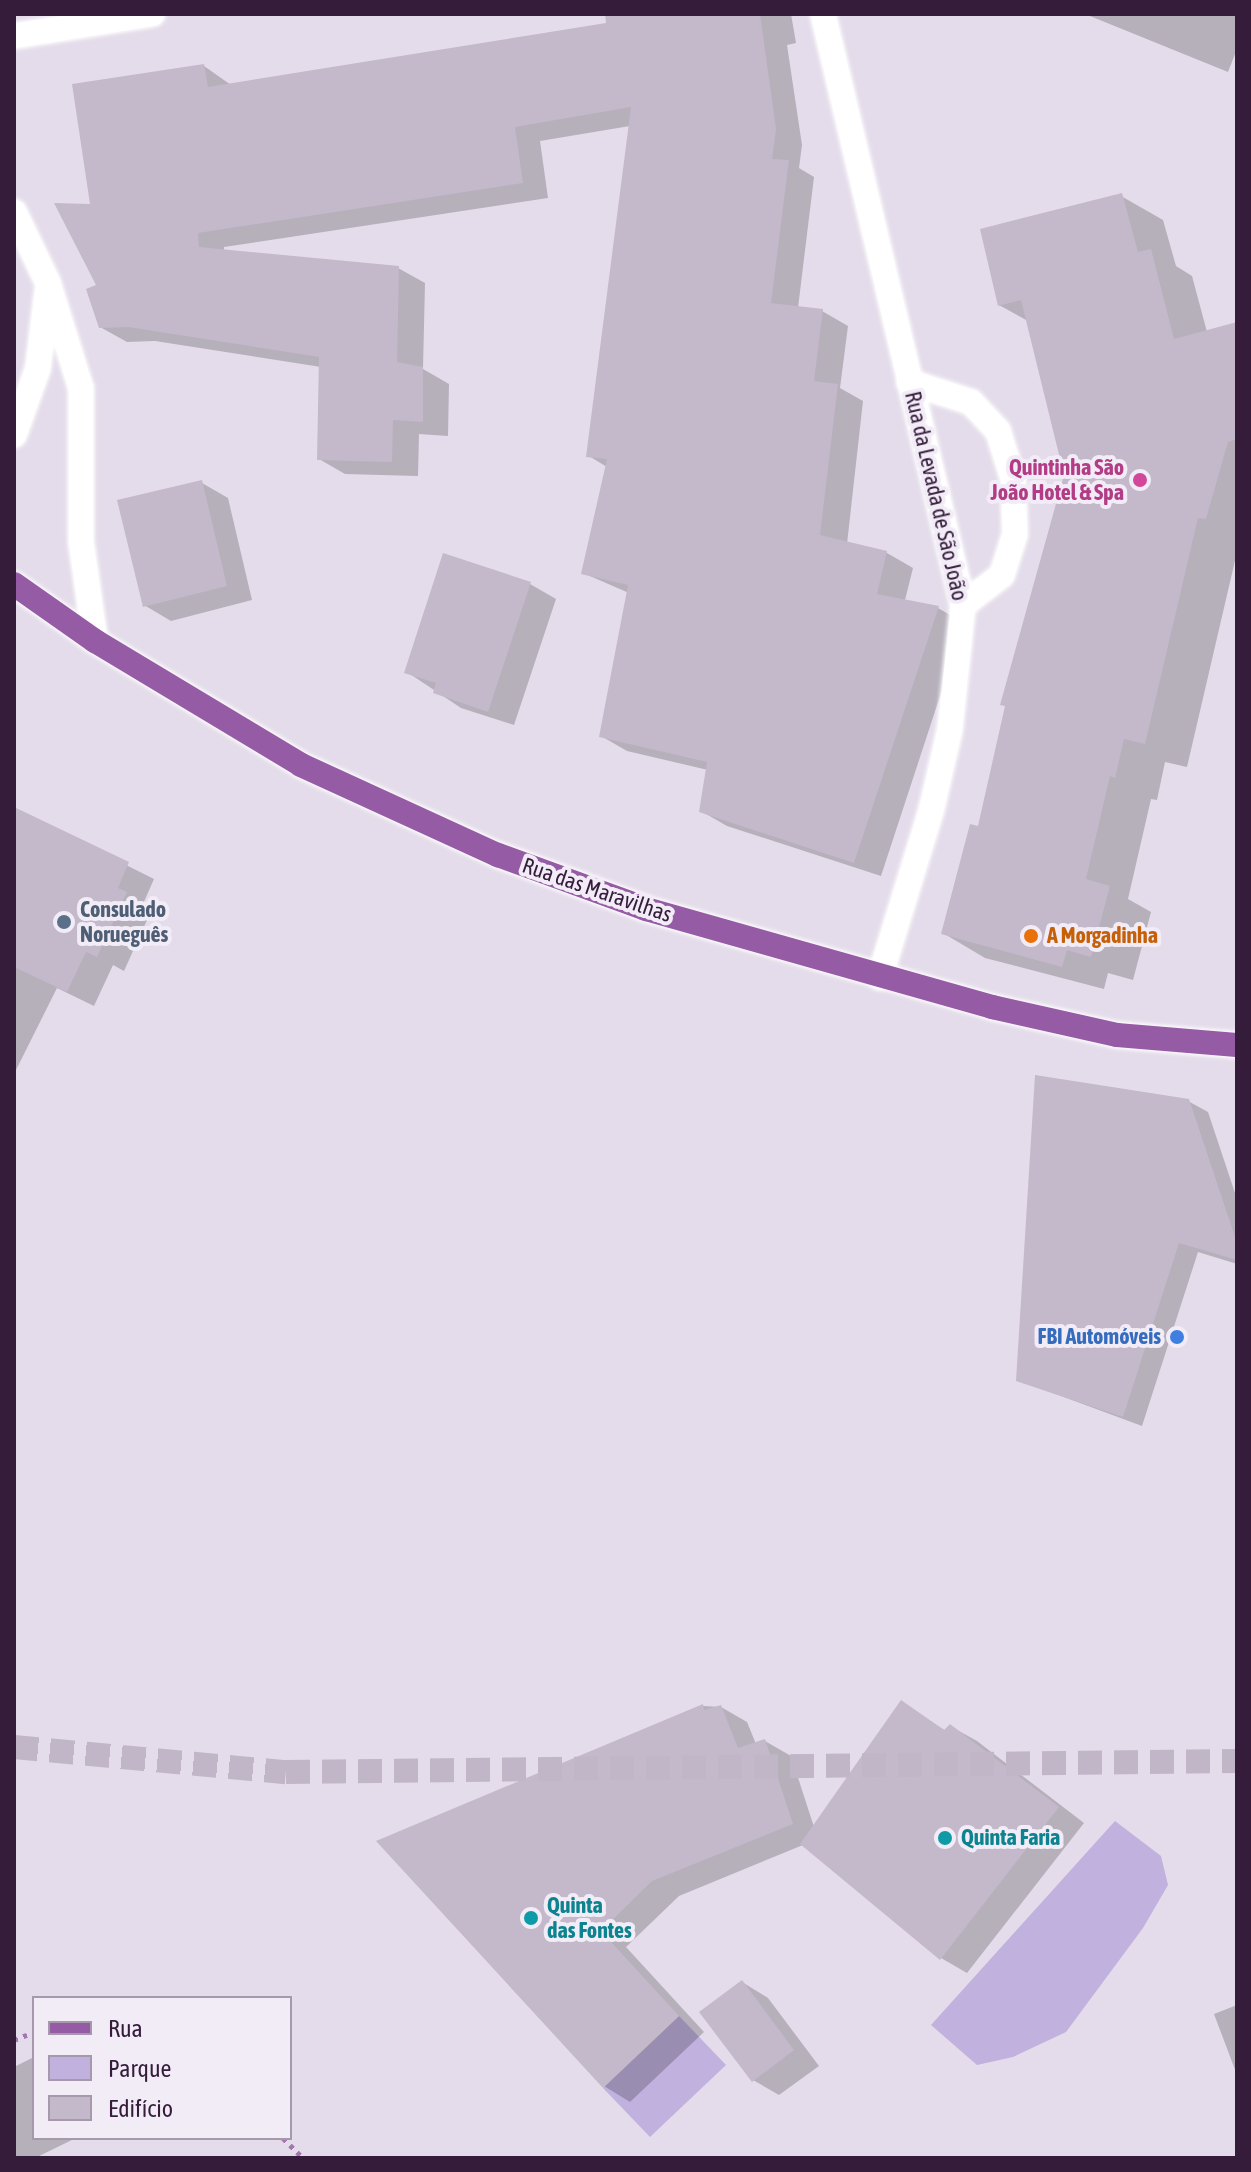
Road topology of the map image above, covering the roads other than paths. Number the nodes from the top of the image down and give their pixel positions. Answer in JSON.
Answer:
{"nodes":[{"id":1,"x":152,"y":14,"type":"edge"},
{"id":2,"x":823,"y":14,"type":"edge"},
{"id":3,"x":14,"y":36,"type":"edge"},
{"id":4,"x":14,"y":212,"type":"edge"},
{"id":5,"x":48,"y":283,"type":"junction"},
{"id":6,"x":38,"y":368,"type":"junction"},
{"id":7,"x":909,"y":382,"type":"junction"},
{"id":8,"x":14,"y":396,"type":"edge"},
{"id":9,"x":14,"y":435,"type":"edge"},
{"id":10,"x":14,"y":584,"type":"edge"},
{"id":11,"x":963,"y":605,"type":"junction"},
{"id":12,"x":95,"y":641,"type":"junction"},
{"id":13,"x":880,"y":977,"type":"junction"},
{"id":14,"x":1237,"y":1045,"type":"edge"}],
"edges":[{"from":1,"to":3,"type":"street"},
{"from":2,"to":7,"type":"street","name":"Rua da Levada de São João"},
{"from":4,"to":5,"type":"street"},
{"from":5,"to":6,"type":"street"},
{"from":5,"to":12,"type":"street"},
{"from":6,"to":8,"type":"street"},
{"from":6,"to":9,"type":"street"},
{"from":7,"to":11,"type":"street","name":"Rua da Levada de São João"},
{"from":7,"to":11,"type":"street"},
{"from":10,"to":12,"type":"main road","name":"Rua das Maravilhas"},
{"from":11,"to":13,"type":"street","name":"Rua da Levada de São João"},
{"from":12,"to":13,"type":"main road","name":"Rua das Maravilhas"},
{"from":13,"to":14,"type":"main road","name":"Rua das Maravilhas"}]}
